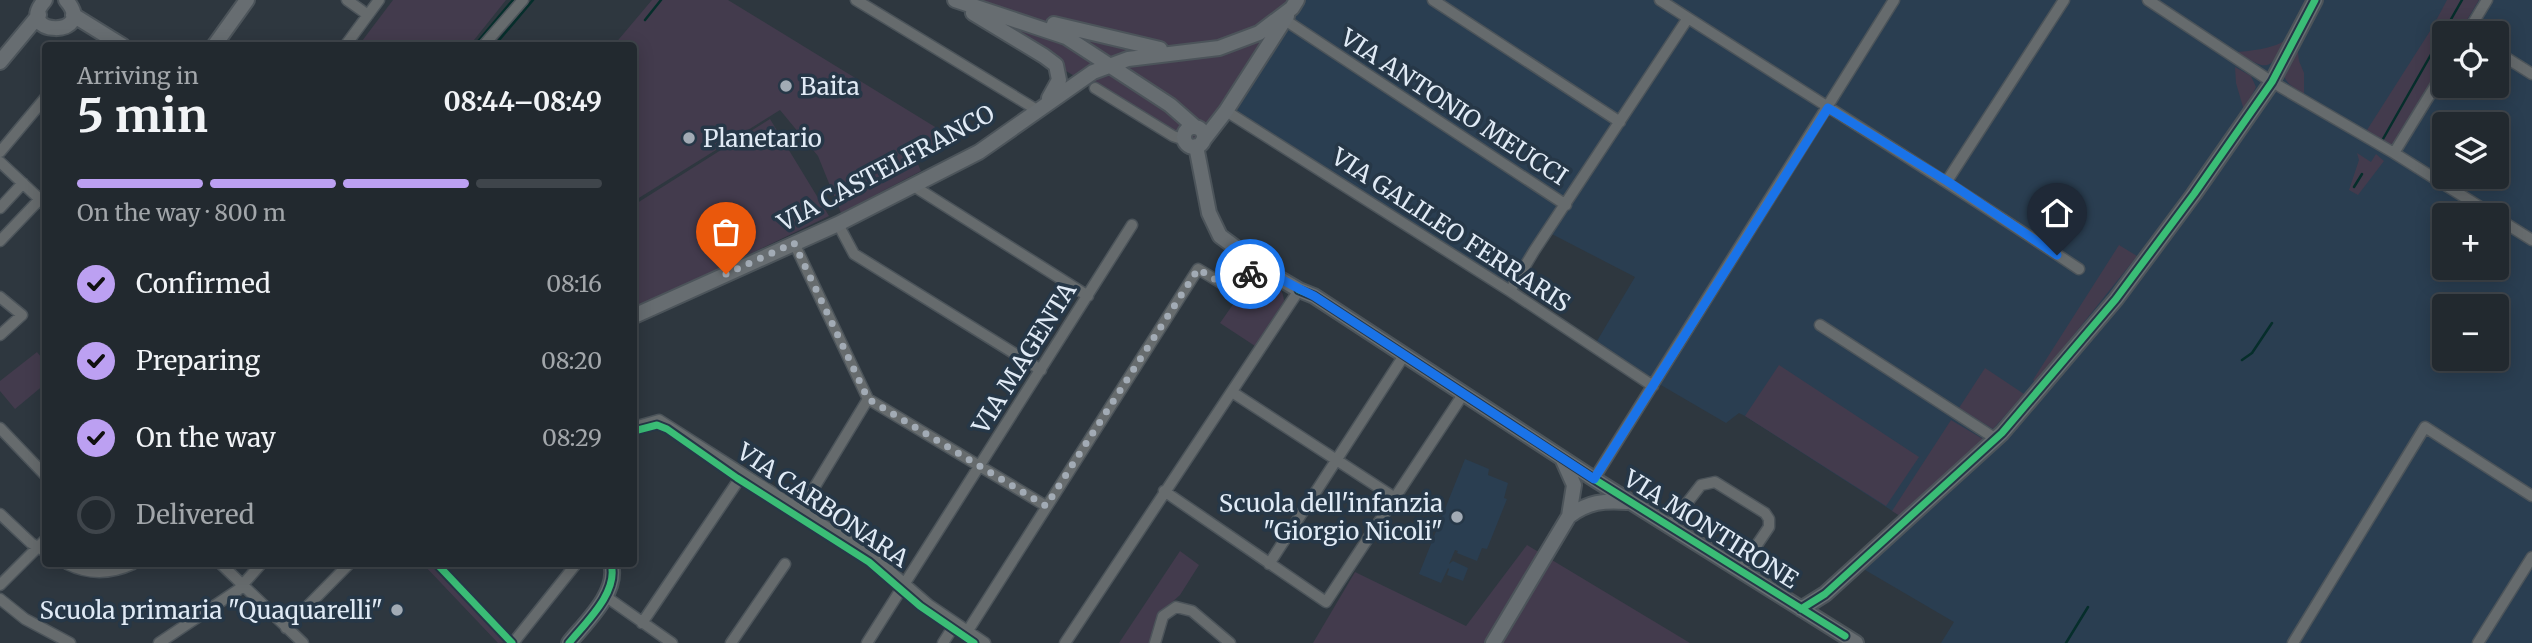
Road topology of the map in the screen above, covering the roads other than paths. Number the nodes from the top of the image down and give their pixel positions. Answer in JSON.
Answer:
{"nodes":[{"id":1,"x":247,"y":0,"type":"edge"},
{"id":2,"x":347,"y":0,"type":"edge"},
{"id":3,"x":379,"y":0,"type":"edge"},
{"id":4,"x":523,"y":0,"type":"edge"},
{"id":5,"x":856,"y":0,"type":"edge"},
{"id":6,"x":953,"y":0,"type":"edge"},
{"id":7,"x":970,"y":0,"type":"edge"},
{"id":8,"x":1433,"y":0,"type":"edge"},
{"id":9,"x":1660,"y":0,"type":"edge"},
{"id":10,"x":1894,"y":0,"type":"edge"},
{"id":11,"x":2064,"y":0,"type":"edge"},
{"id":12,"x":2148,"y":0,"type":"edge"},
{"id":13,"x":2315,"y":0,"type":"edge"},
{"id":14,"x":2487,"y":0,"type":"edge"},
{"id":15,"x":1291,"y":9,"type":"edge"},
{"id":16,"x":42,"y":10,"type":"edge"},
{"id":17,"x":72,"y":10,"type":"edge"},
{"id":18,"x":368,"y":15,"type":"junction"},
{"id":19,"x":1688,"y":18,"type":"junction"},
{"id":20,"x":2475,"y":21,"type":"edge"},
{"id":21,"x":117,"y":42,"type":"edge"},
{"id":22,"x":217,"y":42,"type":"edge"},
{"id":23,"x":348,"y":42,"type":"edge"},
{"id":24,"x":486,"y":42,"type":"edge"},
{"id":25,"x":1196,"y":52,"type":"junction"},
{"id":26,"x":2509,"y":60,"type":"edge"},
{"id":27,"x":0,"y":62,"type":"edge"},
{"id":28,"x":1111,"y":64,"type":"junction"},
{"id":29,"x":2532,"y":74,"type":"edge"},
{"id":30,"x":2272,"y":82,"type":"junction"},
{"id":31,"x":1096,"y":88,"type":"dead end"},
{"id":32,"x":2432,"y":91,"type":"edge"},
{"id":33,"x":42,"y":102,"type":"edge"},
{"id":34,"x":1039,"y":108,"type":"junction"},
{"id":35,"x":1828,"y":108,"type":"junction"},
{"id":36,"x":1226,"y":111,"type":"junction"},
{"id":37,"x":1620,"y":122,"type":"junction"},
{"id":38,"x":1193,"y":138,"type":"junction"},
{"id":39,"x":0,"y":152,"type":"edge"},
{"id":40,"x":2394,"y":153,"type":"junction"},
{"id":41,"x":0,"y":162,"type":"edge"},
{"id":42,"x":1947,"y":181,"type":"junction"},
{"id":43,"x":23,"y":183,"type":"junction"},
{"id":44,"x":912,"y":185,"type":"junction"},
{"id":45,"x":42,"y":201,"type":"edge"},
{"id":46,"x":42,"y":203,"type":"edge"},
{"id":47,"x":2474,"y":203,"type":"edge"},
{"id":48,"x":1566,"y":205,"type":"junction"},
{"id":49,"x":0,"y":208,"type":"edge"},
{"id":50,"x":838,"y":224,"type":"junction"},
{"id":51,"x":1132,"y":225,"type":"dead end"},
{"id":52,"x":2509,"y":226,"type":"edge"},
{"id":53,"x":2532,"y":240,"type":"edge"},
{"id":54,"x":0,"y":241,"type":"edge"},
{"id":55,"x":794,"y":243,"type":"junction"},
{"id":56,"x":1259,"y":263,"type":"junction"},
{"id":57,"x":2079,"y":269,"type":"dead end"},
{"id":58,"x":1299,"y":290,"type":"junction"},
{"id":59,"x":1510,"y":291,"type":"junction"},
{"id":60,"x":1088,"y":296,"type":"junction"},
{"id":61,"x":1,"y":297,"type":"edge"},
{"id":62,"x":637,"y":315,"type":"edge"},
{"id":63,"x":1820,"y":325,"type":"dead end"},
{"id":64,"x":0,"y":335,"type":"edge"},
{"id":65,"x":1405,"y":354,"type":"junction"},
{"id":66,"x":1041,"y":370,"type":"junction"},
{"id":67,"x":1653,"y":386,"type":"junction"},
{"id":68,"x":1232,"y":393,"type":"junction"},
{"id":69,"x":1464,"y":393,"type":"junction"},
{"id":70,"x":868,"y":399,"type":"junction"},
{"id":71,"x":637,"y":426,"type":"edge"},
{"id":72,"x":0,"y":428,"type":"edge"},
{"id":73,"x":1996,"y":439,"type":"junction"},
{"id":74,"x":1562,"y":457,"type":"junction"},
{"id":75,"x":1336,"y":458,"type":"junction"},
{"id":76,"x":980,"y":468,"type":"junction"},
{"id":77,"x":42,"y":472,"type":"edge"},
{"id":78,"x":742,"y":475,"type":"junction"},
{"id":79,"x":1594,"y":479,"type":"junction"},
{"id":80,"x":1164,"y":491,"type":"junction"},
{"id":81,"x":2532,"y":496,"type":"edge"},
{"id":82,"x":1395,"y":498,"type":"junction"},
{"id":83,"x":1633,"y":503,"type":"junction"},
{"id":84,"x":1046,"y":506,"type":"junction"},
{"id":85,"x":1572,"y":510,"type":"junction"},
{"id":86,"x":800,"y":511,"type":"junction"},
{"id":87,"x":0,"y":514,"type":"edge"},
{"id":88,"x":1669,"y":526,"type":"junction"},
{"id":89,"x":41,"y":550,"type":"edge"},
{"id":90,"x":2532,"y":557,"type":"edge"},
{"id":91,"x":785,"y":564,"type":"dead end"},
{"id":92,"x":1269,"y":564,"type":"junction"},
{"id":93,"x":73,"y":567,"type":"edge"},
{"id":94,"x":122,"y":567,"type":"edge"},
{"id":95,"x":224,"y":567,"type":"edge"},
{"id":96,"x":258,"y":567,"type":"edge"},
{"id":97,"x":346,"y":567,"type":"edge"},
{"id":98,"x":574,"y":567,"type":"edge"},
{"id":99,"x":611,"y":567,"type":"edge"},
{"id":100,"x":1740,"y":570,"type":"junction"},
{"id":101,"x":905,"y":584,"type":"junction"},
{"id":102,"x":0,"y":585,"type":"edge"},
{"id":103,"x":242,"y":585,"type":"junction"},
{"id":104,"x":1825,"y":594,"type":"junction"},
{"id":105,"x":605,"y":596,"type":"junction"},
{"id":106,"x":0,"y":599,"type":"edge"},
{"id":107,"x":1801,"y":609,"type":"junction"},
{"id":108,"x":1818,"y":619,"type":"junction"},
{"id":109,"x":642,"y":622,"type":"junction"},
{"id":110,"x":955,"y":624,"type":"junction"},
{"id":111,"x":286,"y":628,"type":"junction"},
{"id":112,"x":967,"y":632,"type":"junction"},
{"id":113,"x":70,"y":643,"type":"edge"},
{"id":114,"x":159,"y":643,"type":"edge"},
{"id":115,"x":303,"y":643,"type":"edge"},
{"id":116,"x":513,"y":643,"type":"edge"},
{"id":117,"x":569,"y":643,"type":"edge"},
{"id":118,"x":673,"y":643,"type":"edge"},
{"id":119,"x":731,"y":643,"type":"edge"},
{"id":120,"x":867,"y":643,"type":"edge"},
{"id":121,"x":943,"y":643,"type":"edge"},
{"id":122,"x":985,"y":643,"type":"edge"},
{"id":123,"x":1065,"y":643,"type":"edge"},
{"id":124,"x":1155,"y":643,"type":"edge"},
{"id":125,"x":1230,"y":643,"type":"edge"},
{"id":126,"x":1493,"y":643,"type":"edge"},
{"id":127,"x":1856,"y":643,"type":"edge"},
{"id":128,"x":2293,"y":643,"type":"edge"},
{"id":129,"x":2478,"y":643,"type":"edge"}],
"edges":[{"from":1,"to":22,"type":"street"},
{"from":2,"to":18,"type":"street"},
{"from":3,"to":18,"type":"street"},
{"from":4,"to":24,"type":"street"},
{"from":5,"to":34,"type":"street"},
{"from":6,"to":28,"type":"street","name":"VIA MONTIRONE"},
{"from":6,"to":34,"type":"street"},
{"from":7,"to":25,"type":"street","name":"VIA CASTELFRANCO"},
{"from":8,"to":37,"type":"street"},
{"from":9,"to":19,"type":"street"},
{"from":10,"to":35,"type":"street"},
{"from":11,"to":42,"type":"street"},
{"from":12,"to":30,"type":"street"},
{"from":13,"to":30,"type":"street"},
{"from":14,"to":20,"type":"street"},
{"from":15,"to":25,"type":"street","name":"VIA CASTELFRANCO"},
{"from":15,"to":36,"type":"street"},
{"from":15,"to":48,"type":"street","name":"VIA ANTONIO MEUCCI"},
{"from":16,"to":17,"type":"street"},
{"from":16,"to":27,"type":"street"},
{"from":17,"to":21,"type":"street"},
{"from":18,"to":23,"type":"street"},
{"from":19,"to":35,"type":"street"},
{"from":19,"to":37,"type":"street"},
{"from":25,"to":28,"type":"street","name":"VIA CASTELFRANCO"},
{"from":26,"to":29,"type":"street"},
{"from":28,"to":34,"type":"street","name":"VIA CASTELFRANCO"},
{"from":28,"to":38,"type":"street","name":"VIA MONTIRONE"},
{"from":30,"to":40,"type":"street"},
{"from":30,"to":73,"type":"street"},
{"from":31,"to":38,"type":"street"},
{"from":32,"to":40,"type":"street"},
{"from":33,"to":39,"type":"street"},
{"from":34,"to":44,"type":"street","name":"VIA CASTELFRANCO"},
{"from":35,"to":42,"type":"street"},
{"from":35,"to":67,"type":"street"},
{"from":36,"to":38,"type":"street"},
{"from":36,"to":59,"type":"street","name":"VIA GALILEO FERRARIS"},
{"from":37,"to":48,"type":"street"},
{"from":38,"to":56,"type":"street","name":"VIA MONTIRONE"},
{"from":40,"to":47,"type":"street"},
{"from":41,"to":43,"type":"street"},
{"from":42,"to":57,"type":"street"},
{"from":43,"to":45,"type":"street"},
{"from":43,"to":49,"type":"street"},
{"from":44,"to":50,"type":"street","name":"VIA CASTELFRANCO"},
{"from":44,"to":60,"type":"street"},
{"from":46,"to":54,"type":"street"},
{"from":48,"to":59,"type":"street"},
{"from":50,"to":55,"type":"street","name":"VIA CASTELFRANCO"},
{"from":50,"to":66,"type":"street"},
{"from":51,"to":60,"type":"street","name":"VIA MAGENTA"},
{"from":52,"to":53,"type":"street"},
{"from":55,"to":62,"type":"street","name":"VIA CASTELFRANCO"},
{"from":55,"to":70,"type":"street"},
{"from":56,"to":58,"type":"street","name":"VIA MONTIRONE"},
{"from":56,"to":84,"type":"street"},
{"from":58,"to":65,"type":"street","name":"VIA MONTIRONE"},
{"from":58,"to":68,"type":"street"},
{"from":59,"to":67,"type":"street","name":"VIA GALILEO FERRARIS"},
{"from":60,"to":66,"type":"street","name":"VIA MAGENTA"},
{"from":61,"to":64,"type":"street"},
{"from":63,"to":73,"type":"street"},
{"from":65,"to":69,"type":"street","name":"VIA MONTIRONE"},
{"from":65,"to":75,"type":"street"},
{"from":66,"to":76,"type":"street","name":"VIA MAGENTA"},
{"from":67,"to":79,"type":"street"},
{"from":68,"to":75,"type":"street"},
{"from":68,"to":80,"type":"street"},
{"from":69,"to":74,"type":"street","name":"VIA MONTIRONE"},
{"from":69,"to":82,"type":"street"},
{"from":70,"to":76,"type":"street"},
{"from":70,"to":86,"type":"street"},
{"from":71,"to":78,"type":"street","name":"VIA CARBONARA"},
{"from":72,"to":77,"type":"street"},
{"from":73,"to":104,"type":"street"},
{"from":74,"to":79,"type":"street","name":"VIA MONTIRONE"},
{"from":74,"to":85,"type":"street"},
{"from":75,"to":82,"type":"street"},
{"from":75,"to":92,"type":"street"},
{"from":76,"to":84,"type":"street"},
{"from":76,"to":101,"type":"street","name":"VIA MAGENTA"},
{"from":78,"to":86,"type":"street","name":"VIA CARBONARA"},
{"from":78,"to":109,"type":"street"},
{"from":79,"to":83,"type":"street","name":"VIA MONTIRONE"},
{"from":79,"to":85,"type":"street"},
{"from":80,"to":92,"type":"street"},
{"from":80,"to":123,"type":"street"},
{"from":81,"to":128,"type":"street"},
{"from":82,"to":92,"type":"street"},
{"from":83,"to":85,"type":"street"},
{"from":83,"to":88,"type":"street","name":"VIA MONTIRONE"},
{"from":84,"to":112,"type":"street"},
{"from":85,"to":126,"type":"street"},
{"from":86,"to":101,"type":"street","name":"VIA CARBONARA"},
{"from":87,"to":89,"type":"street"},
{"from":88,"to":100,"type":"street","name":"VIA MONTIRONE"},
{"from":88,"to":100,"type":"street"},
{"from":89,"to":102,"type":"street"},
{"from":90,"to":129,"type":"street"},
{"from":91,"to":119,"type":"street"},
{"from":93,"to":94,"type":"street"},
{"from":95,"to":103,"type":"street"},
{"from":96,"to":103,"type":"street"},
{"from":97,"to":111,"type":"street"},
{"from":98,"to":116,"type":"street"},
{"from":99,"to":105,"type":"street"},
{"from":100,"to":107,"type":"street","name":"VIA MONTIRONE"},
{"from":101,"to":110,"type":"street","name":"VIA CARBONARA"},
{"from":101,"to":120,"type":"street","name":"VIA MAGENTA"},
{"from":103,"to":111,"type":"street"},
{"from":103,"to":114,"type":"street"},
{"from":104,"to":107,"type":"street"},
{"from":104,"to":108,"type":"street"},
{"from":105,"to":109,"type":"street"},
{"from":105,"to":117,"type":"street"},
{"from":106,"to":113,"type":"street"},
{"from":107,"to":108,"type":"street","name":"VIA MONTIRONE"},
{"from":108,"to":127,"type":"street","name":"VIA MONTIRONE"},
{"from":109,"to":118,"type":"street"},
{"from":110,"to":112,"type":"street","name":"VIA CARBONARA"},
{"from":110,"to":121,"type":"street"},
{"from":111,"to":115,"type":"street"},
{"from":112,"to":122,"type":"street","name":"VIA CARBONARA"},
{"from":124,"to":125,"type":"street"}]}
